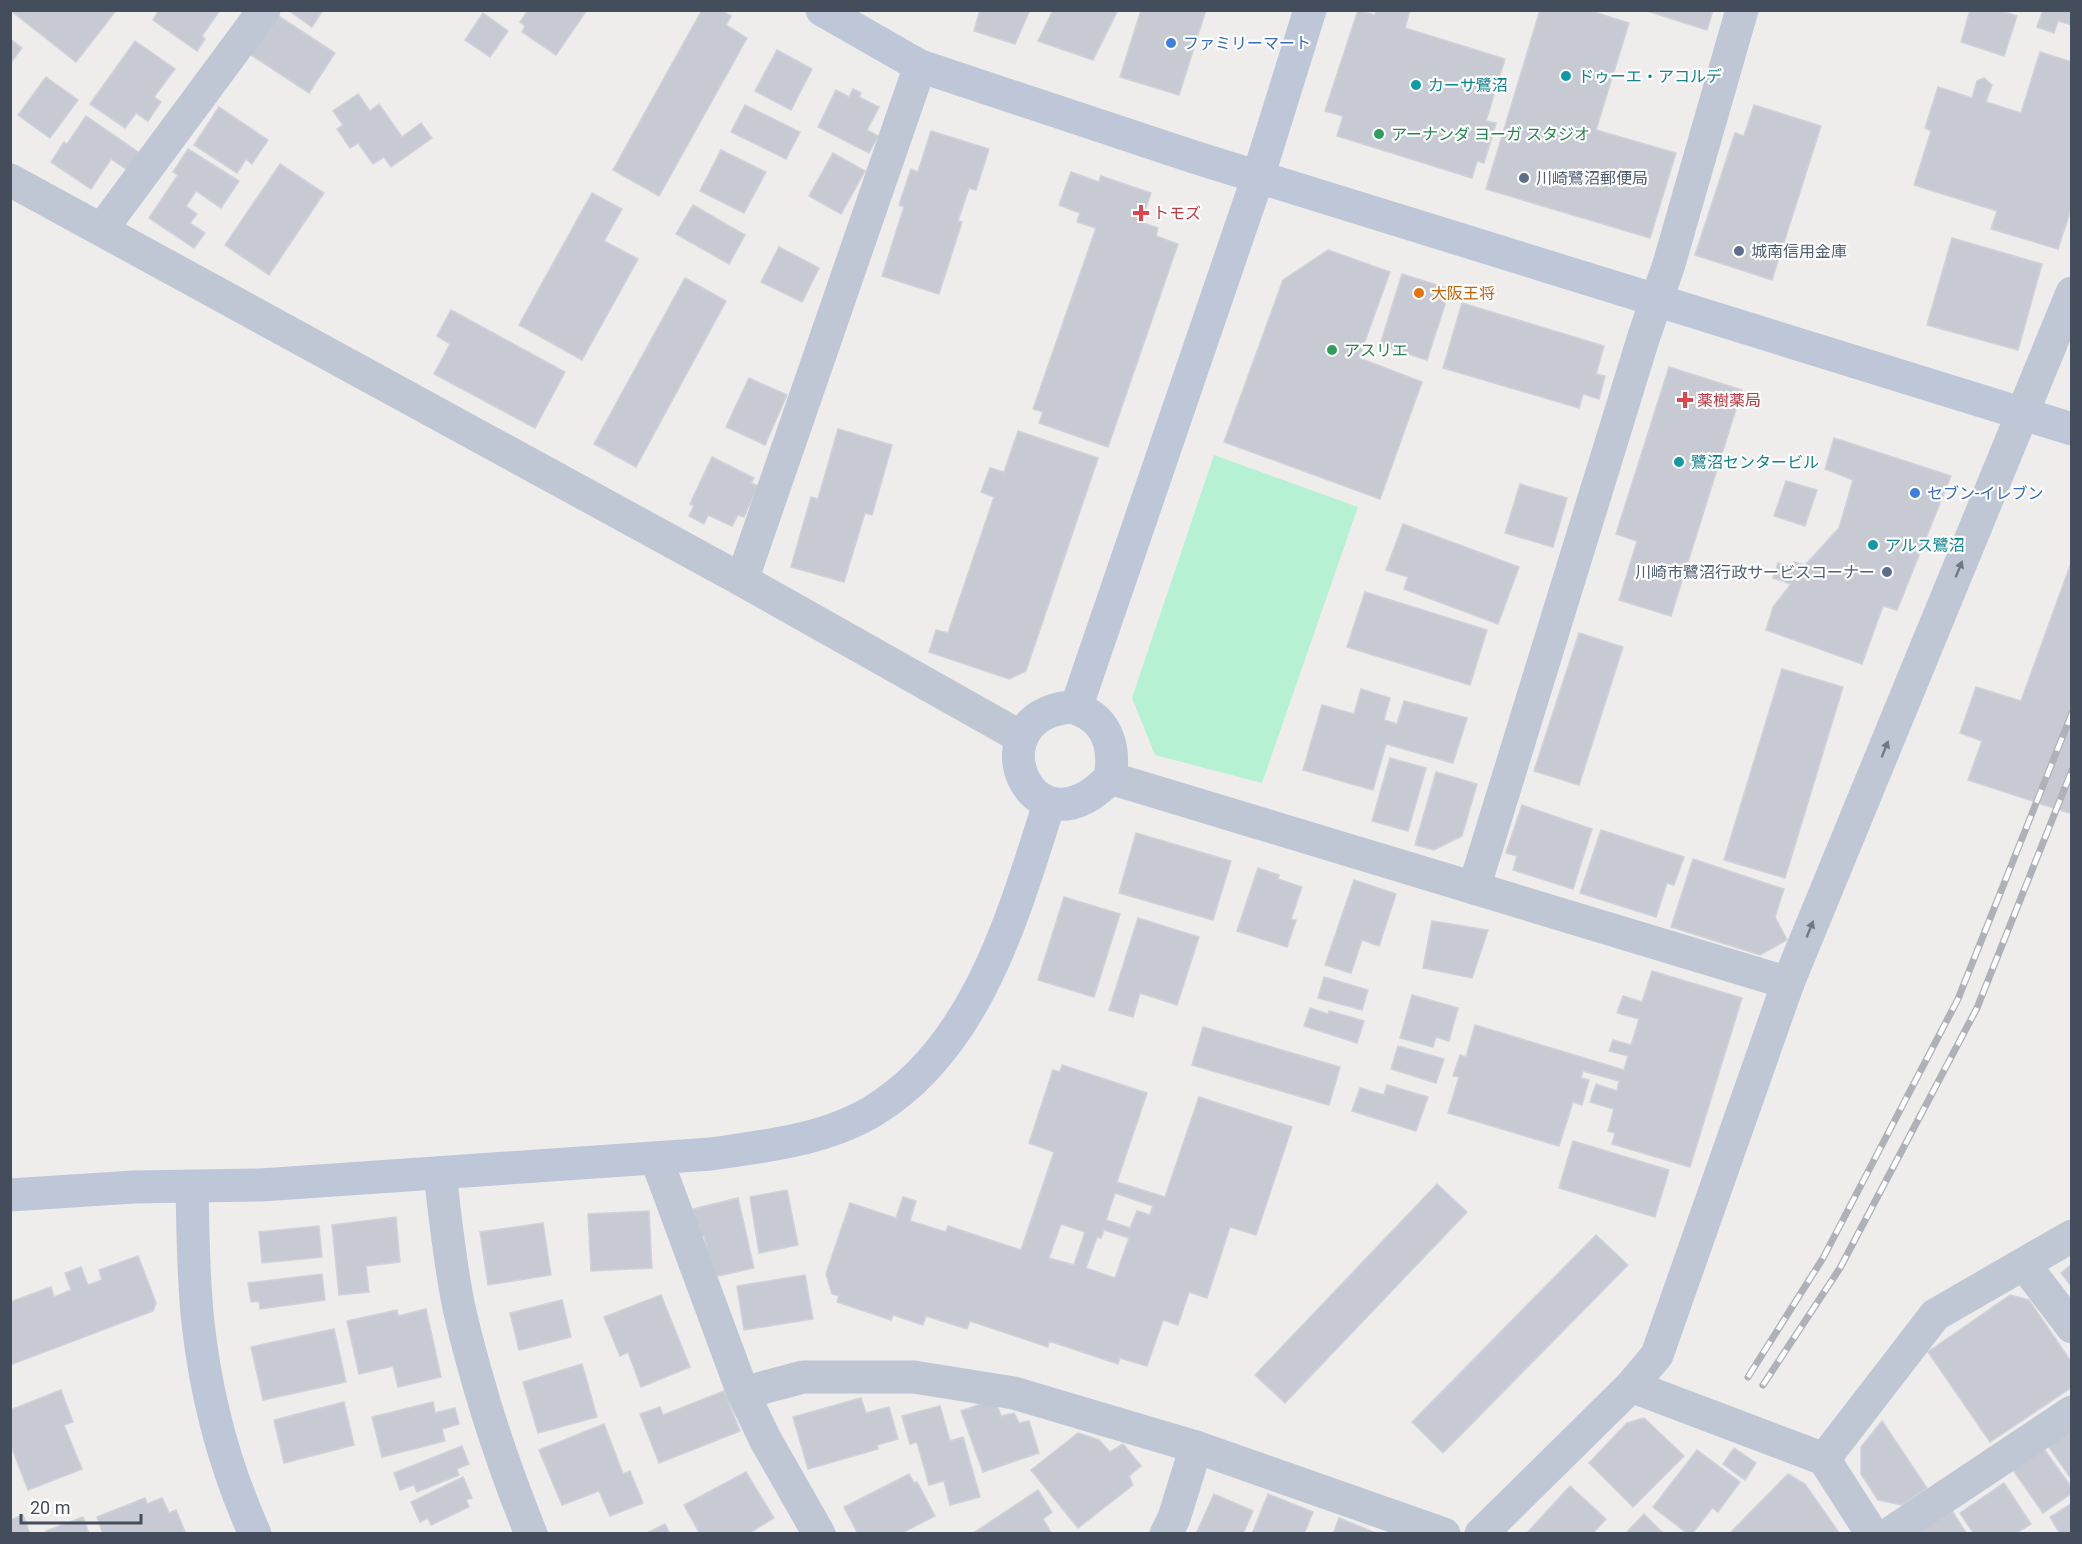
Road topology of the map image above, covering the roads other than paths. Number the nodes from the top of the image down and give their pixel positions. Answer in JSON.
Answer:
{"nodes":[{"id":1,"x":264,"y":10,"type":"edge"},
{"id":2,"x":822,"y":10,"type":"edge"},
{"id":3,"x":1310,"y":10,"type":"edge"},
{"id":4,"x":1742,"y":10,"type":"edge"},
{"id":5,"x":920,"y":66,"type":"junction"},
{"id":6,"x":1258,"y":177,"type":"junction"},
{"id":7,"x":10,"y":180,"type":"edge"},
{"id":8,"x":102,"y":229,"type":"junction"},
{"id":9,"x":2072,"y":293,"type":"edge"},
{"id":10,"x":1655,"y":300,"type":"junction"},
{"id":11,"x":2023,"y":414,"type":"junction"},
{"id":12,"x":2066,"y":428,"type":"edge"},
{"id":13,"x":742,"y":580,"type":"junction"},
{"id":14,"x":1076,"y":708,"type":"junction"},
{"id":15,"x":1021,"y":737,"type":"junction"},
{"id":16,"x":1110,"y":778,"type":"junction"},
{"id":17,"x":1049,"y":804,"type":"junction"},
{"id":18,"x":1473,"y":888,"type":"junction"},
{"id":19,"x":1788,"y":983,"type":"junction"},
{"id":20,"x":656,"y":1158,"type":"junction"},
{"id":21,"x":440,"y":1173,"type":"junction"},
{"id":22,"x":192,"y":1186,"type":"junction"},
{"id":23,"x":10,"y":1195,"type":"edge"},
{"id":24,"x":2072,"y":1236,"type":"edge"},
{"id":25,"x":2024,"y":1264,"type":"junction"},
{"id":26,"x":2072,"y":1327,"type":"edge"},
{"id":27,"x":1631,"y":1386,"type":"junction"},
{"id":28,"x":743,"y":1393,"type":"junction"},
{"id":29,"x":2072,"y":1412,"type":"edge"},
{"id":30,"x":1196,"y":1447,"type":"junction"},
{"id":31,"x":1824,"y":1459,"type":"junction"},
{"id":32,"x":255,"y":1533,"type":"edge"},
{"id":33,"x":531,"y":1533,"type":"edge"},
{"id":34,"x":819,"y":1533,"type":"edge"},
{"id":35,"x":1166,"y":1533,"type":"edge"},
{"id":36,"x":1444,"y":1533,"type":"edge"},
{"id":37,"x":1481,"y":1533,"type":"edge"},
{"id":38,"x":1872,"y":1533,"type":"edge"},
{"id":39,"x":1889,"y":1533,"type":"edge"}],
"edges":[{"from":1,"to":8,"type":"street"},
{"from":2,"to":5,"type":"street"},
{"from":3,"to":6,"type":"street"},
{"from":4,"to":10,"type":"street"},
{"from":5,"to":6,"type":"street"},
{"from":5,"to":13,"type":"street"},
{"from":6,"to":10,"type":"street"},
{"from":6,"to":14,"type":"street"},
{"from":7,"to":8,"type":"street"},
{"from":8,"to":13,"type":"street"},
{"from":9,"to":11,"type":"street"},
{"from":10,"to":11,"type":"street"},
{"from":10,"to":18,"type":"street"},
{"from":11,"to":12,"type":"street"},
{"from":19,"to":11,"type":"street","one_way":true},
{"from":13,"to":15,"type":"street"},
{"from":14,"to":15,"type":"street"},
{"from":14,"to":16,"type":"street"},
{"from":15,"to":17,"type":"street"},
{"from":16,"to":17,"type":"street"},
{"from":16,"to":18,"type":"street"},
{"from":17,"to":20,"type":"street"},
{"from":18,"to":19,"type":"street"},
{"from":19,"to":27,"type":"street"},
{"from":20,"to":21,"type":"street"},
{"from":20,"to":28,"type":"street"},
{"from":21,"to":22,"type":"street"},
{"from":21,"to":33,"type":"street"},
{"from":22,"to":23,"type":"street"},
{"from":22,"to":32,"type":"street"},
{"from":24,"to":25,"type":"street"},
{"from":25,"to":26,"type":"street"},
{"from":25,"to":31,"type":"street"},
{"from":27,"to":31,"type":"street"},
{"from":27,"to":37,"type":"street"},
{"from":28,"to":30,"type":"street"},
{"from":28,"to":34,"type":"street"},
{"from":29,"to":39,"type":"street"},
{"from":30,"to":35,"type":"street"},
{"from":30,"to":36,"type":"street"},
{"from":31,"to":38,"type":"street"}]}
